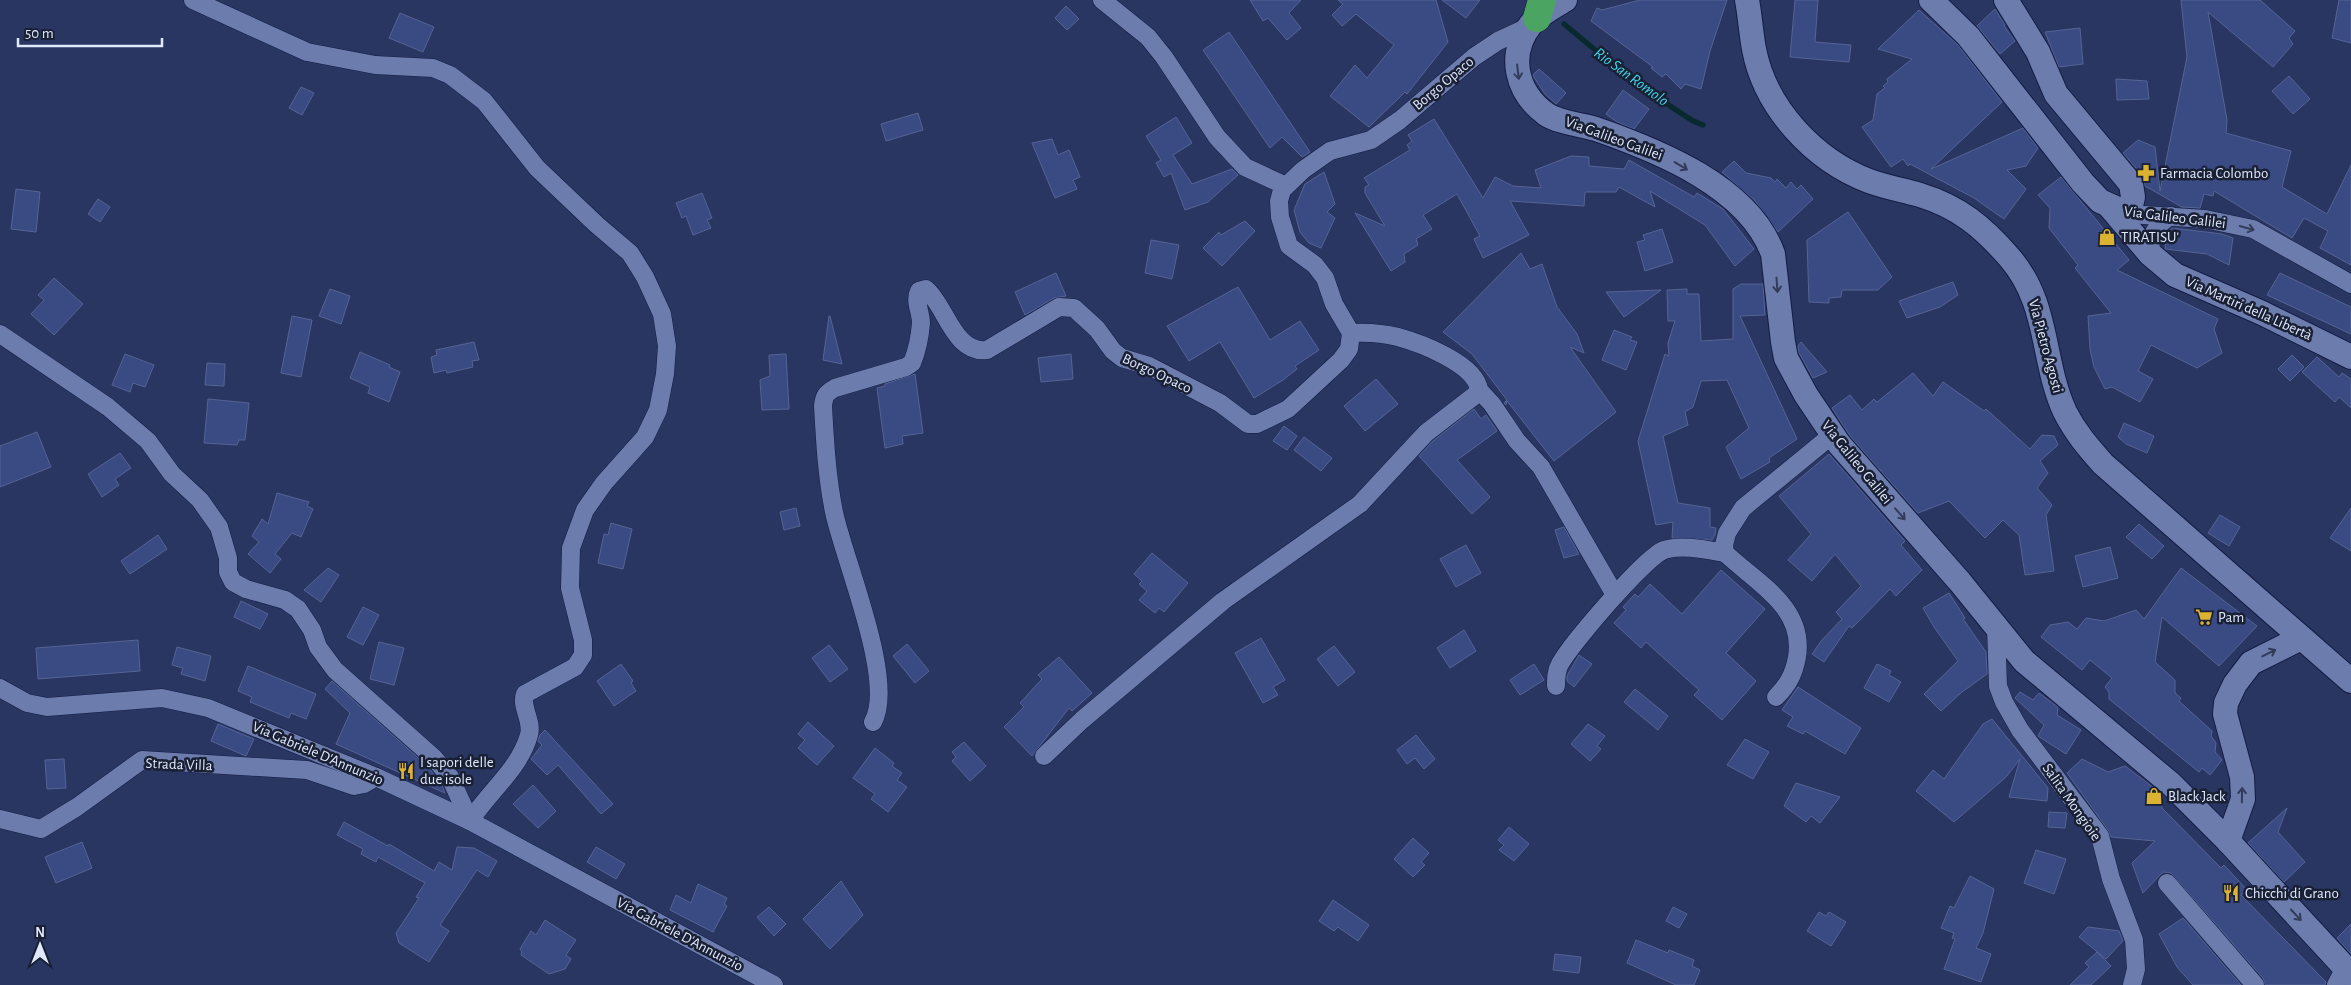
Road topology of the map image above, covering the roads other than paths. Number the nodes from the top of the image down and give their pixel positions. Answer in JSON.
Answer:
{"nodes":[{"id":1,"x":193,"y":0,"type":"edge"},
{"id":2,"x":1102,"y":0,"type":"edge"},
{"id":3,"x":1747,"y":0,"type":"edge"},
{"id":4,"x":1932,"y":0,"type":"edge"},
{"id":5,"x":2006,"y":0,"type":"edge"},
{"id":6,"x":1547,"y":8,"type":"edge"},
{"id":7,"x":1286,"y":186,"type":"junction"},
{"id":8,"x":2119,"y":210,"type":"junction"},
{"id":9,"x":2171,"y":216,"type":"junction"},
{"id":10,"x":2150,"y":254,"type":"junction"},
{"id":11,"x":2351,"y":284,"type":"edge"},
{"id":12,"x":1351,"y":333,"type":"junction"},
{"id":13,"x":0,"y":334,"type":"edge"},
{"id":14,"x":2351,"y":357,"type":"edge"},
{"id":15,"x":1478,"y":390,"type":"junction"},
{"id":16,"x":1832,"y":435,"type":"junction"},
{"id":17,"x":1725,"y":552,"type":"junction"},
{"id":18,"x":1615,"y":595,"type":"junction"},
{"id":19,"x":1996,"y":626,"type":"junction"},
{"id":20,"x":2301,"y":638,"type":"junction"},
{"id":21,"x":2351,"y":681,"type":"edge"},
{"id":22,"x":1556,"y":686,"type":"dead end"},
{"id":23,"x":0,"y":688,"type":"edge"},
{"id":24,"x":1776,"y":697,"type":"dead end"},
{"id":25,"x":873,"y":722,"type":"dead end"},
{"id":26,"x":1044,"y":756,"type":"dead end"},
{"id":27,"x":376,"y":777,"type":"junction"},
{"id":28,"x":0,"y":819,"type":"edge"},
{"id":29,"x":470,"y":821,"type":"junction"},
{"id":30,"x":2228,"y":841,"type":"junction"},
{"id":31,"x":2166,"y":883,"type":"dead end"},
{"id":32,"x":2344,"y":976,"type":"edge"},
{"id":33,"x":774,"y":985,"type":"edge"},
{"id":34,"x":2132,"y":985,"type":"edge"},
{"id":35,"x":2255,"y":985,"type":"edge"}],
"edges":[{"from":1,"to":29,"type":"street"},
{"from":2,"to":7,"type":"street"},
{"from":3,"to":20,"type":"main road","name":"Via Pietro Agosti"},
{"from":4,"to":8,"type":"main road","name":"Via Galileo Galilei"},
{"from":5,"to":8,"type":"main road"},
{"from":6,"to":7,"type":"street","name":"Borgo Opaco"},
{"from":6,"to":16,"type":"main road","name":"Via Galileo Galilei","one_way":true},
{"from":7,"to":12,"type":"street"},
{"from":8,"to":9,"type":"street","name":"Via Galileo Galilei"},
{"from":8,"to":10,"type":"main road","name":"Via Martiri della Libertà"},
{"from":9,"to":10,"type":"street"},
{"from":9,"to":11,"type":"street","name":"Via Galileo Galilei","one_way":true},
{"from":10,"to":14,"type":"main road","name":"Via Martiri della Libertà"},
{"from":12,"to":15,"type":"street"},
{"from":12,"to":25,"type":"street","name":"Borgo Opaco"},
{"from":13,"to":29,"type":"street"},
{"from":15,"to":18,"type":"street"},
{"from":15,"to":26,"type":"street"},
{"from":16,"to":17,"type":"street"},
{"from":16,"to":19,"type":"main road","name":"Via Galileo Galilei","one_way":true},
{"from":17,"to":18,"type":"street"},
{"from":17,"to":24,"type":"street"},
{"from":18,"to":22,"type":"street"},
{"from":19,"to":30,"type":"main road","name":"Via Galileo Galilei"},
{"from":19,"to":34,"type":"street","name":"Salita Mongioie"},
{"from":20,"to":21,"type":"main road","name":"Via Pietro Agosti"},
{"from":30,"to":20,"type":"main road","one_way":true},
{"from":23,"to":27,"type":"street","name":"Via Gabriele D'Annunzio"},
{"from":27,"to":28,"type":"street","name":"Strada Villa"},
{"from":27,"to":29,"type":"street","name":"Via Gabriele D'Annunzio"},
{"from":29,"to":33,"type":"street","name":"Via Gabriele D'Annunzio"},
{"from":30,"to":32,"type":"main road","one_way":true},
{"from":31,"to":35,"type":"street"}]}
